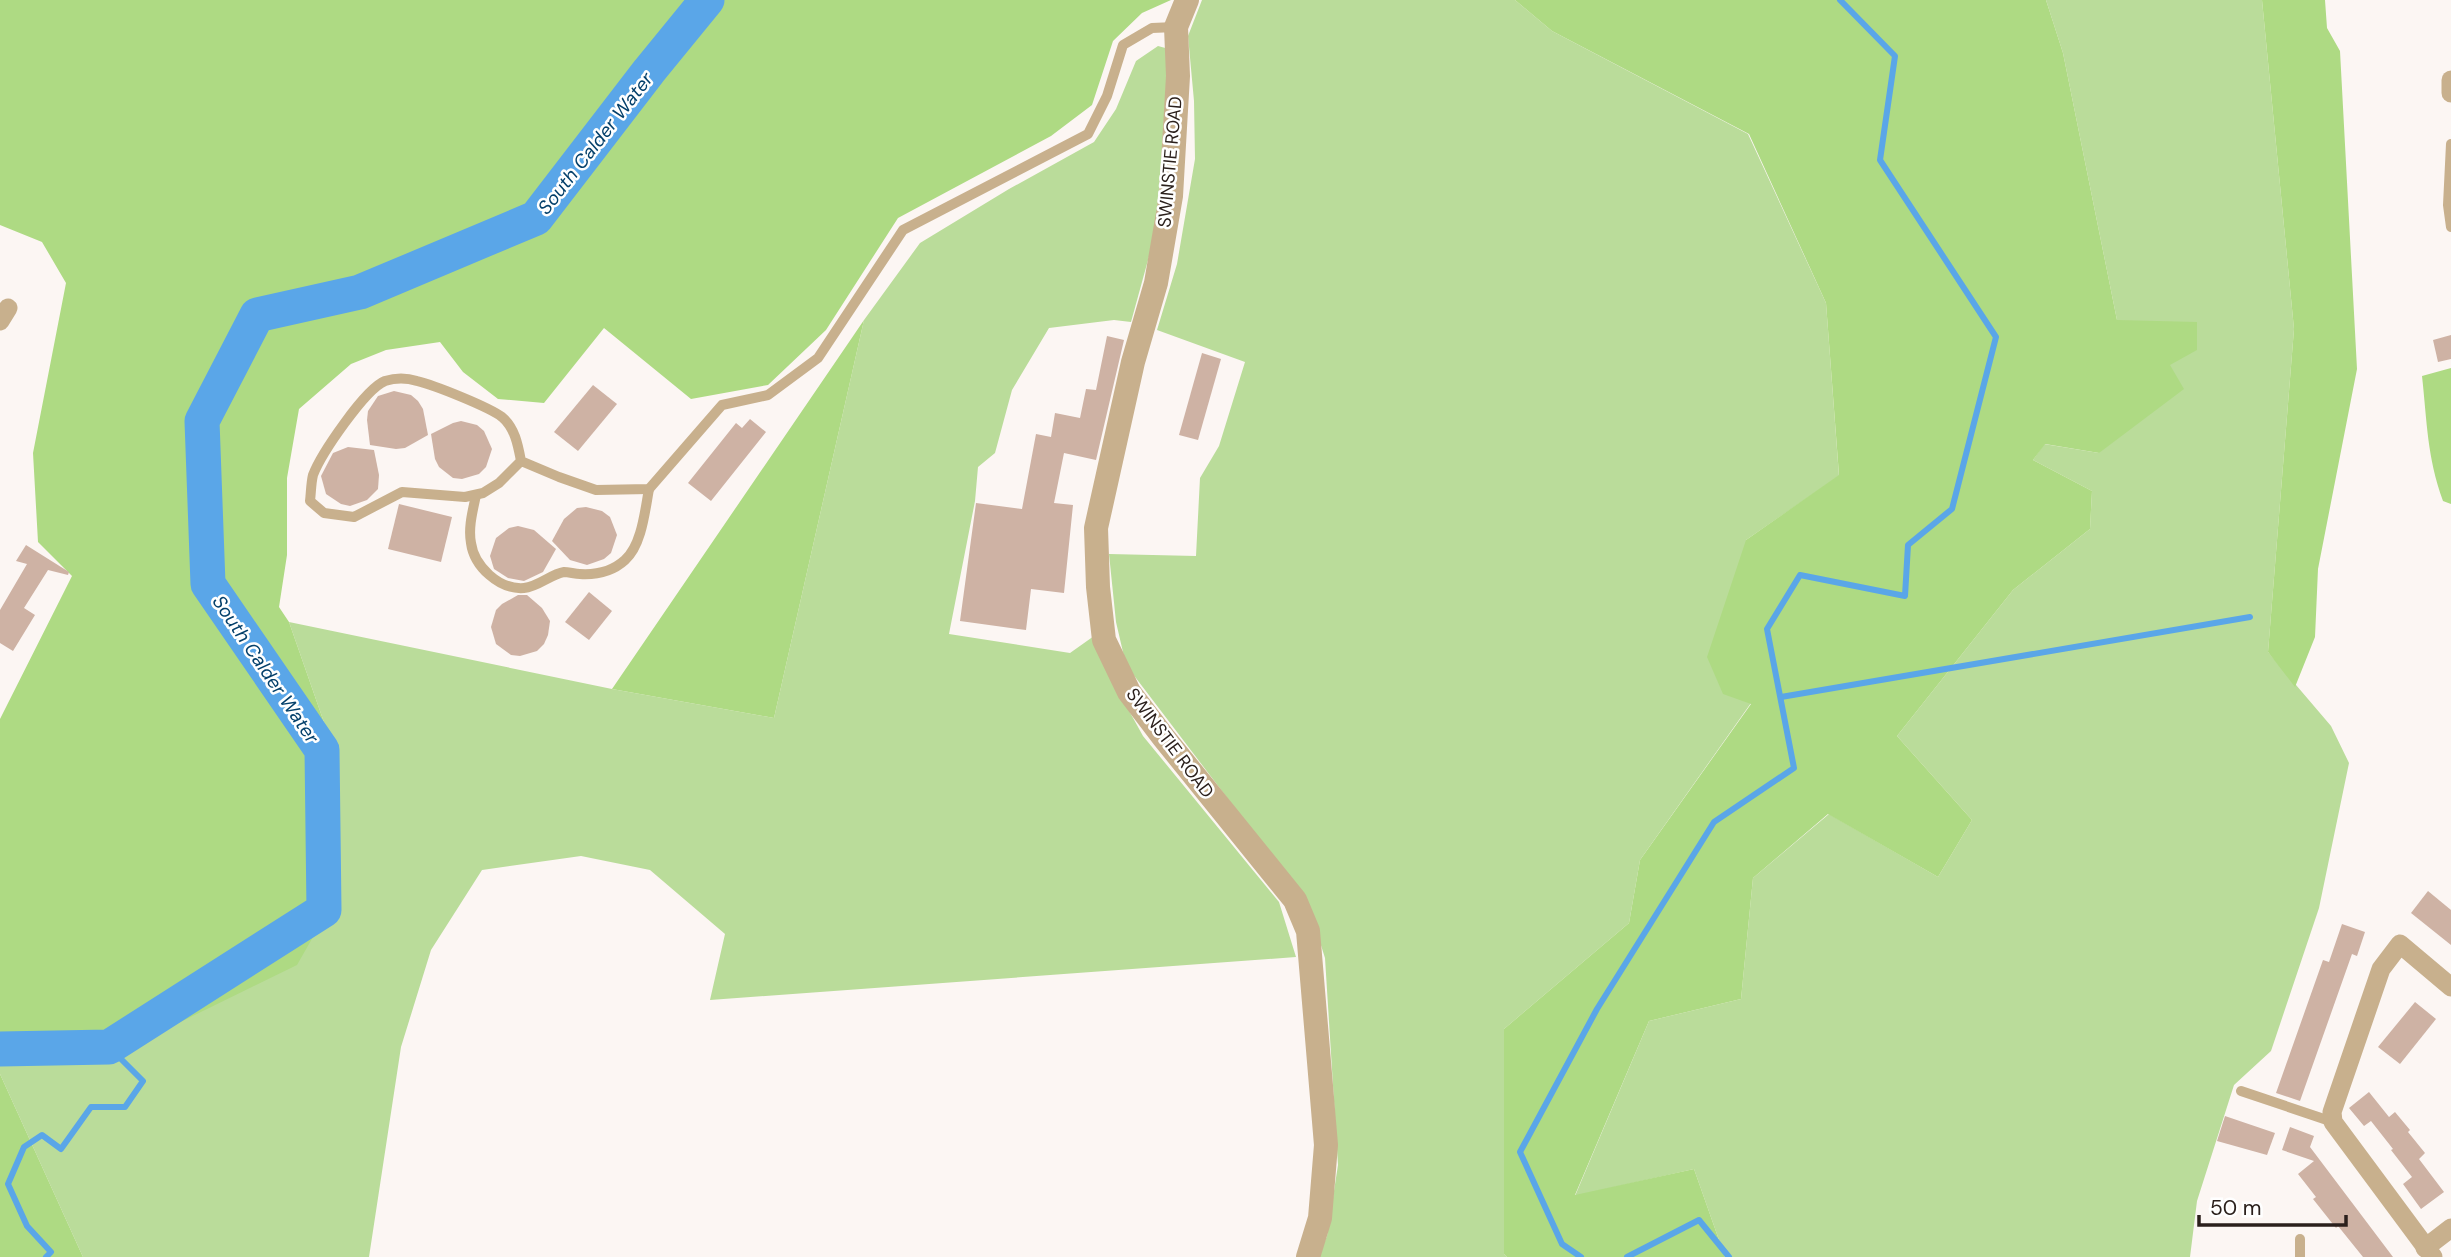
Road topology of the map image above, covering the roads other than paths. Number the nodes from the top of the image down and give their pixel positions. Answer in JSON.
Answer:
{"nodes":[{"id":1,"x":1187,"y":0,"type":"edge"},
{"id":2,"x":1176,"y":27,"type":"junction"},
{"id":3,"x":2451,"y":80,"type":"edge"},
{"id":4,"x":2451,"y":93,"type":"edge"},
{"id":5,"x":2451,"y":144,"type":"edge"},
{"id":6,"x":2451,"y":227,"type":"edge"},
{"id":7,"x":522,"y":460,"type":"junction"},
{"id":8,"x":649,"y":489,"type":"junction"},
{"id":9,"x":476,"y":495,"type":"junction"},
{"id":10,"x":2451,"y":987,"type":"edge"},
{"id":11,"x":2241,"y":1091,"type":"dead end"},
{"id":12,"x":2333,"y":1122,"type":"junction"},
{"id":13,"x":2451,"y":1228,"type":"edge"},
{"id":14,"x":2300,"y":1239,"type":"dead end"},
{"id":15,"x":2429,"y":1252,"type":"edge"},
{"id":16,"x":1308,"y":1257,"type":"edge"},
{"id":17,"x":2300,"y":1257,"type":"edge"}],
"edges":[{"from":1,"to":2,"type":"street","name":"SWINSTIE ROAD"},
{"from":2,"to":8,"type":"lane"},
{"from":2,"to":16,"type":"street","name":"SWINSTIE ROAD"},
{"from":3,"to":4,"type":"street"},
{"from":5,"to":6,"type":"lane"},
{"from":7,"to":8,"type":"lane"},
{"from":7,"to":9,"type":"lane"},
{"from":7,"to":9,"type":"lane"},
{"from":8,"to":9,"type":"lane"},
{"from":10,"to":12,"type":"street"},
{"from":11,"to":12,"type":"lane"},
{"from":12,"to":15,"type":"street"},
{"from":13,"to":15,"type":"street"},
{"from":14,"to":17,"type":"lane"}]}
